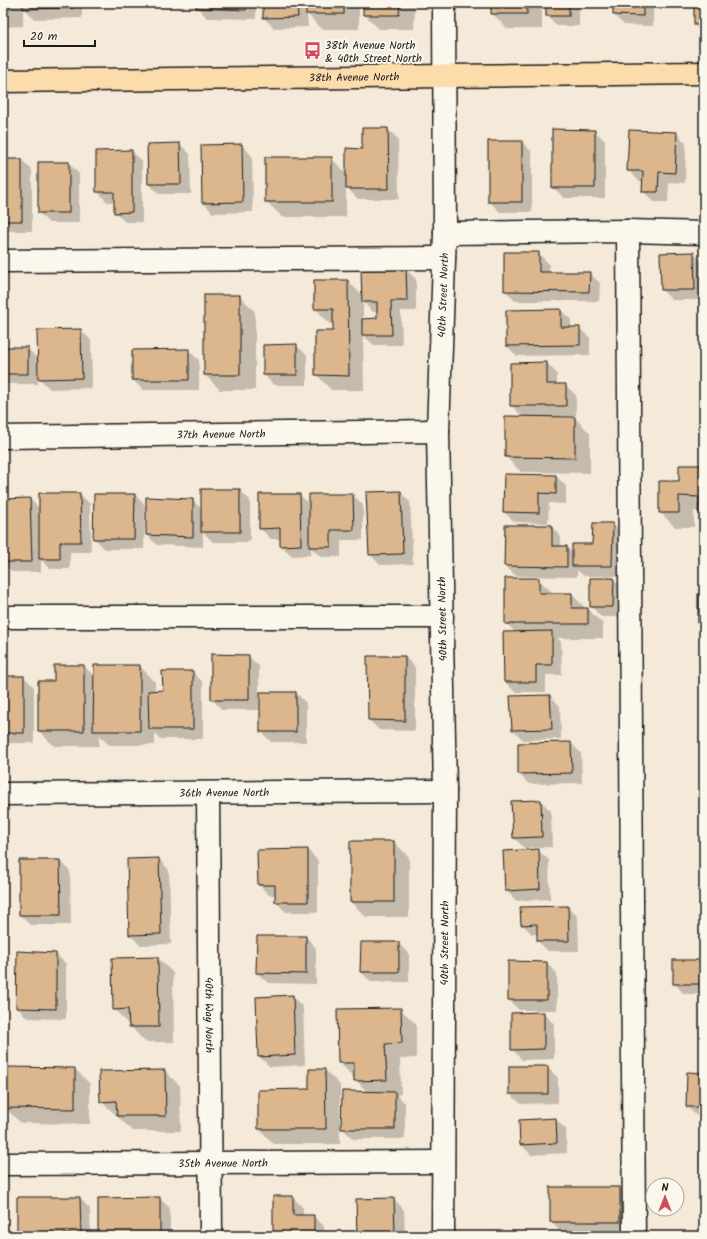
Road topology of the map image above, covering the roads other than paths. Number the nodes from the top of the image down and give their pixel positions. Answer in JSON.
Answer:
{"nodes":[{"id":1,"x":444,"y":3,"type":"edge"},
{"id":2,"x":704,"y":73,"type":"edge"},
{"id":3,"x":444,"y":76,"type":"junction"},
{"id":4,"x":3,"y":82,"type":"edge"},
{"id":5,"x":628,"y":232,"type":"junction"},
{"id":6,"x":445,"y":233,"type":"junction"},
{"id":7,"x":704,"y":233,"type":"edge"},
{"id":8,"x":444,"y":258,"type":"junction"},
{"id":9,"x":3,"y":261,"type":"edge"},
{"id":10,"x":438,"y":431,"type":"junction"},
{"id":11,"x":3,"y":437,"type":"edge"},
{"id":12,"x":442,"y":616,"type":"junction"},
{"id":13,"x":3,"y":617,"type":"edge"},
{"id":14,"x":446,"y":791,"type":"junction"},
{"id":15,"x":208,"y":793,"type":"junction"},
{"id":16,"x":3,"y":794,"type":"edge"},
{"id":17,"x":443,"y":1162,"type":"junction"},
{"id":18,"x":3,"y":1164,"type":"edge"},
{"id":19,"x":210,"y":1164,"type":"junction"},
{"id":20,"x":211,"y":1236,"type":"edge"},
{"id":21,"x":443,"y":1236,"type":"edge"},
{"id":22,"x":634,"y":1236,"type":"edge"}],
"edges":[{"from":1,"to":3,"type":"street","name":"40th Street North"},
{"from":2,"to":3,"type":"main road","name":"38th Avenue North"},
{"from":3,"to":4,"type":"main road","name":"38th Avenue North"},
{"from":3,"to":6,"type":"street","name":"40th Street North"},
{"from":5,"to":6,"type":"street"},
{"from":5,"to":7,"type":"street"},
{"from":5,"to":22,"type":"street"},
{"from":6,"to":8,"type":"street","name":"40th Street North"},
{"from":8,"to":9,"type":"street"},
{"from":8,"to":10,"type":"street","name":"40th Street North"},
{"from":10,"to":11,"type":"street","name":"37th Avenue North"},
{"from":10,"to":12,"type":"street","name":"40th Street North"},
{"from":12,"to":13,"type":"street"},
{"from":12,"to":14,"type":"street","name":"40th Street North"},
{"from":14,"to":15,"type":"street","name":"36th Avenue North"},
{"from":14,"to":17,"type":"street","name":"40th Street North"},
{"from":15,"to":16,"type":"street","name":"36th Avenue North"},
{"from":15,"to":19,"type":"street","name":"40th Way North"},
{"from":17,"to":19,"type":"street","name":"35th Avenue North"},
{"from":17,"to":21,"type":"street","name":"40th Street North"},
{"from":18,"to":19,"type":"street","name":"35th Avenue North"},
{"from":19,"to":20,"type":"street","name":"40th Way North"}]}
